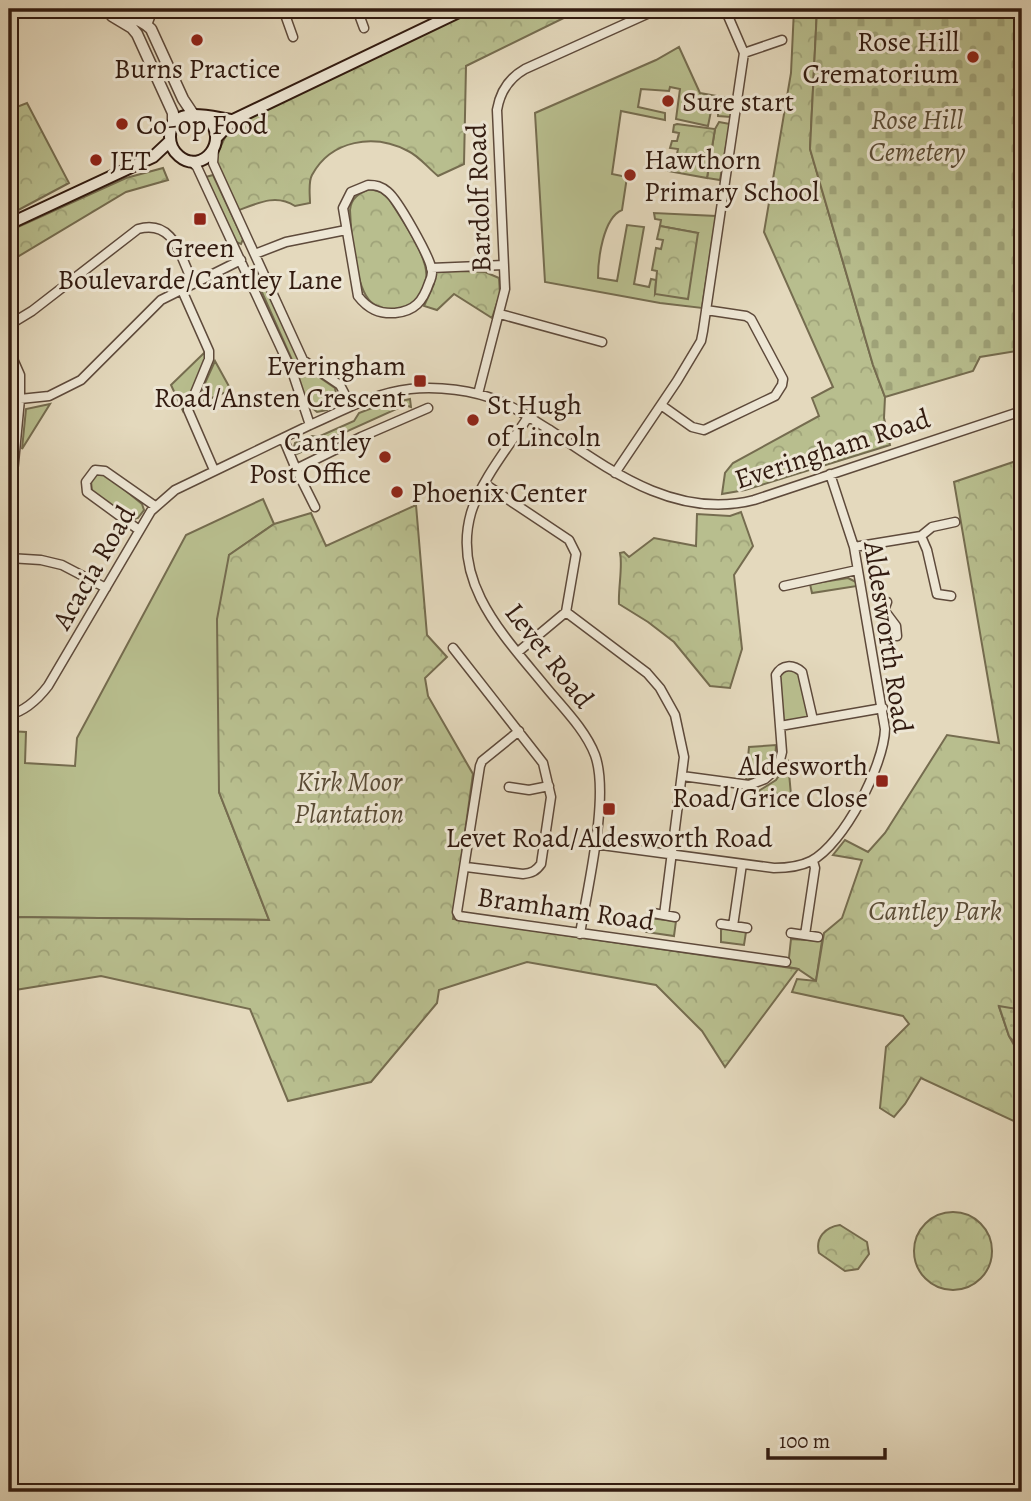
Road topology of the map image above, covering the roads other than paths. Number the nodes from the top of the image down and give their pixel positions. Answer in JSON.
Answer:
{"nodes":[{"id":1,"x":85,"y":9,"type":"edge"},
{"id":2,"x":146,"y":9,"type":"edge"},
{"id":3,"x":153,"y":9,"type":"edge"},
{"id":4,"x":282,"y":9,"type":"edge"},
{"id":5,"x":357,"y":9,"type":"edge"},
{"id":6,"x":465,"y":9,"type":"edge"},
{"id":7,"x":658,"y":9,"type":"edge"},
{"id":8,"x":725,"y":9,"type":"edge"},
{"id":9,"x":109,"y":14,"type":"junction"},
{"id":10,"x":129,"y":17,"type":"junction"},
{"id":11,"x":147,"y":25,"type":"junction"},
{"id":12,"x":364,"y":28,"type":"dead end"},
{"id":13,"x":293,"y":37,"type":"dead end"},
{"id":14,"x":782,"y":40,"type":"dead end"},
{"id":15,"x":744,"y":53,"type":"junction"},
{"id":16,"x":170,"y":71,"type":"junction"},
{"id":17,"x":156,"y":77,"type":"junction"},
{"id":18,"x":193,"y":114,"type":"junction"},
{"id":19,"x":206,"y":117,"type":"junction"},
{"id":20,"x":233,"y":120,"type":"junction"},
{"id":21,"x":173,"y":125,"type":"junction"},
{"id":22,"x":217,"y":137,"type":"junction"},
{"id":23,"x":170,"y":141,"type":"junction"},
{"id":24,"x":214,"y":149,"type":"junction"},
{"id":25,"x":153,"y":157,"type":"junction"},
{"id":26,"x":184,"y":159,"type":"junction"},
{"id":27,"x":9,"y":224,"type":"edge"},
{"id":28,"x":346,"y":230,"type":"junction"},
{"id":29,"x":249,"y":243,"type":"junction"},
{"id":30,"x":236,"y":250,"type":"junction"},
{"id":31,"x":255,"y":254,"type":"junction"},
{"id":32,"x":240,"y":260,"type":"junction"},
{"id":33,"x":259,"y":264,"type":"junction"},
{"id":34,"x":504,"y":265,"type":"junction"},
{"id":35,"x":431,"y":268,"type":"junction"},
{"id":36,"x":246,"y":271,"type":"junction"},
{"id":37,"x":193,"y":283,"type":"junction"},
{"id":38,"x":181,"y":288,"type":"junction"},
{"id":39,"x":706,"y":310,"type":"junction"},
{"id":40,"x":500,"y":314,"type":"junction"},
{"id":41,"x":9,"y":325,"type":"edge"},
{"id":42,"x":601,"y":342,"type":"dead end"},
{"id":43,"x":9,"y":350,"type":"edge"},
{"id":44,"x":478,"y":394,"type":"junction"},
{"id":45,"x":20,"y":399,"type":"junction"},
{"id":46,"x":660,"y":405,"type":"junction"},
{"id":47,"x":351,"y":406,"type":"junction"},
{"id":48,"x":428,"y":408,"type":"dead end"},
{"id":49,"x":1022,"y":411,"type":"edge"},
{"id":50,"x":528,"y":417,"type":"junction"},
{"id":51,"x":310,"y":425,"type":"junction"},
{"id":52,"x":283,"y":438,"type":"junction"},
{"id":53,"x":296,"y":469,"type":"junction"},
{"id":54,"x":214,"y":470,"type":"junction"},
{"id":55,"x":615,"y":473,"type":"junction"},
{"id":56,"x":830,"y":474,"type":"junction"},
{"id":57,"x":485,"y":484,"type":"junction"},
{"id":58,"x":155,"y":506,"type":"junction"},
{"id":59,"x":315,"y":507,"type":"dead end"},
{"id":60,"x":9,"y":515,"type":"edge"},
{"id":61,"x":955,"y":522,"type":"dead end"},
{"id":62,"x":139,"y":530,"type":"junction"},
{"id":63,"x":921,"y":536,"type":"junction"},
{"id":64,"x":854,"y":547,"type":"junction"},
{"id":65,"x":9,"y":558,"type":"edge"},
{"id":66,"x":857,"y":570,"type":"junction"},
{"id":67,"x":784,"y":586,"type":"dead end"},
{"id":68,"x":106,"y":588,"type":"junction"},
{"id":69,"x":951,"y":596,"type":"dead end"},
{"id":70,"x":566,"y":612,"type":"junction"},
{"id":71,"x":865,"y":612,"type":"junction"},
{"id":72,"x":897,"y":636,"type":"dead end"},
{"id":73,"x":453,"y":648,"type":"dead end"},
{"id":74,"x":518,"y":652,"type":"junction"},
{"id":75,"x":883,"y":708,"type":"junction"},
{"id":76,"x":9,"y":715,"type":"edge"},
{"id":77,"x":813,"y":720,"type":"junction"},
{"id":78,"x":779,"y":726,"type":"junction"},
{"id":79,"x":519,"y":731,"type":"junction"},
{"id":80,"x":682,"y":776,"type":"junction"},
{"id":81,"x":549,"y":786,"type":"junction"},
{"id":82,"x":509,"y":787,"type":"dead end"},
{"id":83,"x":594,"y":844,"type":"junction"},
{"id":84,"x":672,"y":854,"type":"junction"},
{"id":85,"x":813,"y":860,"type":"junction"},
{"id":86,"x":742,"y":864,"type":"junction"},
{"id":87,"x":466,"y":867,"type":"junction"},
{"id":88,"x":653,"y":913,"type":"dead end"},
{"id":89,"x":664,"y":915,"type":"junction"},
{"id":90,"x":675,"y":917,"type":"dead end"},
{"id":91,"x":721,"y":924,"type":"dead end"},
{"id":92,"x":733,"y":926,"type":"junction"},
{"id":93,"x":747,"y":928,"type":"dead end"},
{"id":94,"x":792,"y":933,"type":"dead end"},
{"id":95,"x":580,"y":934,"type":"junction"},
{"id":96,"x":805,"y":935,"type":"junction"},
{"id":97,"x":818,"y":937,"type":"dead end"},
{"id":98,"x":786,"y":962,"type":"dead end"}],
"edges":[{"from":1,"to":9,"type":"street"},
{"from":2,"to":10,"type":"street"},
{"from":3,"to":11,"type":"street"},
{"from":4,"to":13,"type":"street"},
{"from":5,"to":12,"type":"street"},
{"from":6,"to":20,"type":"main road"},
{"from":7,"to":34,"type":"street","name":"Bardolf Road"},
{"from":8,"to":15,"type":"street"},
{"from":9,"to":10,"type":"street"},
{"from":9,"to":17,"type":"street"},
{"from":10,"to":11,"type":"street"},
{"from":11,"to":16,"type":"street"},
{"from":14,"to":15,"type":"street"},
{"from":15,"to":39,"type":"street"},
{"from":16,"to":17,"type":"street"},
{"from":16,"to":18,"type":"street"},
{"from":17,"to":21,"type":"street"},
{"from":18,"to":19,"type":"main road"},
{"from":18,"to":21,"type":"main road"},
{"from":19,"to":20,"type":"main road"},
{"from":19,"to":22,"type":"main road"},
{"from":20,"to":22,"type":"main road"},
{"from":21,"to":23,"type":"main road"},
{"from":22,"to":24,"type":"main road"},
{"from":23,"to":25,"type":"main road"},
{"from":23,"to":26,"type":"main road"},
{"from":24,"to":26,"type":"main road"},
{"from":24,"to":29,"type":"street"},
{"from":25,"to":26,"type":"main road"},
{"from":25,"to":27,"type":"main road"},
{"from":26,"to":30,"type":"street"},
{"from":28,"to":31,"type":"street"},
{"from":28,"to":35,"type":"street"},
{"from":28,"to":35,"type":"street"},
{"from":29,"to":30,"type":"street"},
{"from":29,"to":31,"type":"street"},
{"from":30,"to":32,"type":"street"},
{"from":31,"to":33,"type":"street"},
{"from":32,"to":36,"type":"street"},
{"from":32,"to":37,"type":"street"},
{"from":33,"to":36,"type":"street"},
{"from":33,"to":47,"type":"street"},
{"from":34,"to":35,"type":"street"},
{"from":34,"to":40,"type":"street","name":"Bardolf Road"},
{"from":36,"to":51,"type":"street"},
{"from":37,"to":38,"type":"street"},
{"from":37,"to":41,"type":"street"},
{"from":38,"to":45,"type":"street"},
{"from":38,"to":54,"type":"street"},
{"from":39,"to":46,"type":"street"},
{"from":39,"to":46,"type":"street"},
{"from":40,"to":42,"type":"street"},
{"from":40,"to":44,"type":"street","name":"Bardolf Road"},
{"from":43,"to":45,"type":"street"},
{"from":44,"to":47,"type":"street","name":"Everingham Road"},
{"from":44,"to":50,"type":"street","name":"Everingham Road"},
{"from":45,"to":60,"type":"street"},
{"from":46,"to":55,"type":"street"},
{"from":47,"to":51,"type":"street","name":"Everingham Road"},
{"from":48,"to":53,"type":"street"},
{"from":49,"to":56,"type":"street","name":"Everingham Road"},
{"from":50,"to":55,"type":"street","name":"Everingham Road"},
{"from":50,"to":57,"type":"street","name":"Levet Road"},
{"from":51,"to":52,"type":"street","name":"Acacia Road"},
{"from":52,"to":53,"type":"street"},
{"from":52,"to":54,"type":"street","name":"Acacia Road"},
{"from":53,"to":59,"type":"street"},
{"from":54,"to":58,"type":"street","name":"Acacia Road"},
{"from":55,"to":56,"type":"street","name":"Everingham Road"},
{"from":56,"to":64,"type":"street","name":"Aldesworth Road"},
{"from":57,"to":70,"type":"street"},
{"from":57,"to":74,"type":"street","name":"Levet Road"},
{"from":58,"to":62,"type":"street","name":"Acacia Road"},
{"from":58,"to":62,"type":"street"},
{"from":61,"to":63,"type":"street"},
{"from":62,"to":68,"type":"street","name":"Acacia Road"},
{"from":63,"to":64,"type":"street"},
{"from":63,"to":69,"type":"street"},
{"from":64,"to":66,"type":"street","name":"Aldesworth Road"},
{"from":65,"to":68,"type":"street"},
{"from":66,"to":67,"type":"street"},
{"from":66,"to":71,"type":"street","name":"Aldesworth Road"},
{"from":68,"to":76,"type":"street","name":"Acacia Road"},
{"from":70,"to":74,"type":"street"},
{"from":70,"to":80,"type":"street"},
{"from":71,"to":72,"type":"street"},
{"from":71,"to":75,"type":"street","name":"Aldesworth Road"},
{"from":73,"to":79,"type":"street"},
{"from":74,"to":83,"type":"street","name":"Levet Road"},
{"from":75,"to":77,"type":"street"},
{"from":75,"to":85,"type":"street","name":"Aldesworth Road"},
{"from":77,"to":78,"type":"street"},
{"from":77,"to":78,"type":"street"},
{"from":78,"to":80,"type":"street"},
{"from":79,"to":81,"type":"street"},
{"from":79,"to":87,"type":"street","name":"Bramham Road"},
{"from":80,"to":84,"type":"street"},
{"from":81,"to":82,"type":"street"},
{"from":81,"to":87,"type":"street"},
{"from":83,"to":84,"type":"street"},
{"from":83,"to":95,"type":"street","name":"Levet Road"},
{"from":84,"to":86,"type":"street"},
{"from":84,"to":89,"type":"street"},
{"from":85,"to":86,"type":"street"},
{"from":85,"to":96,"type":"street"},
{"from":86,"to":92,"type":"street"},
{"from":87,"to":95,"type":"street","name":"Bramham Road"},
{"from":88,"to":89,"type":"street"},
{"from":89,"to":90,"type":"street"},
{"from":91,"to":92,"type":"street"},
{"from":92,"to":93,"type":"street"},
{"from":94,"to":96,"type":"street"},
{"from":95,"to":98,"type":"street","name":"Bramham Road"},
{"from":96,"to":97,"type":"street"}]}
